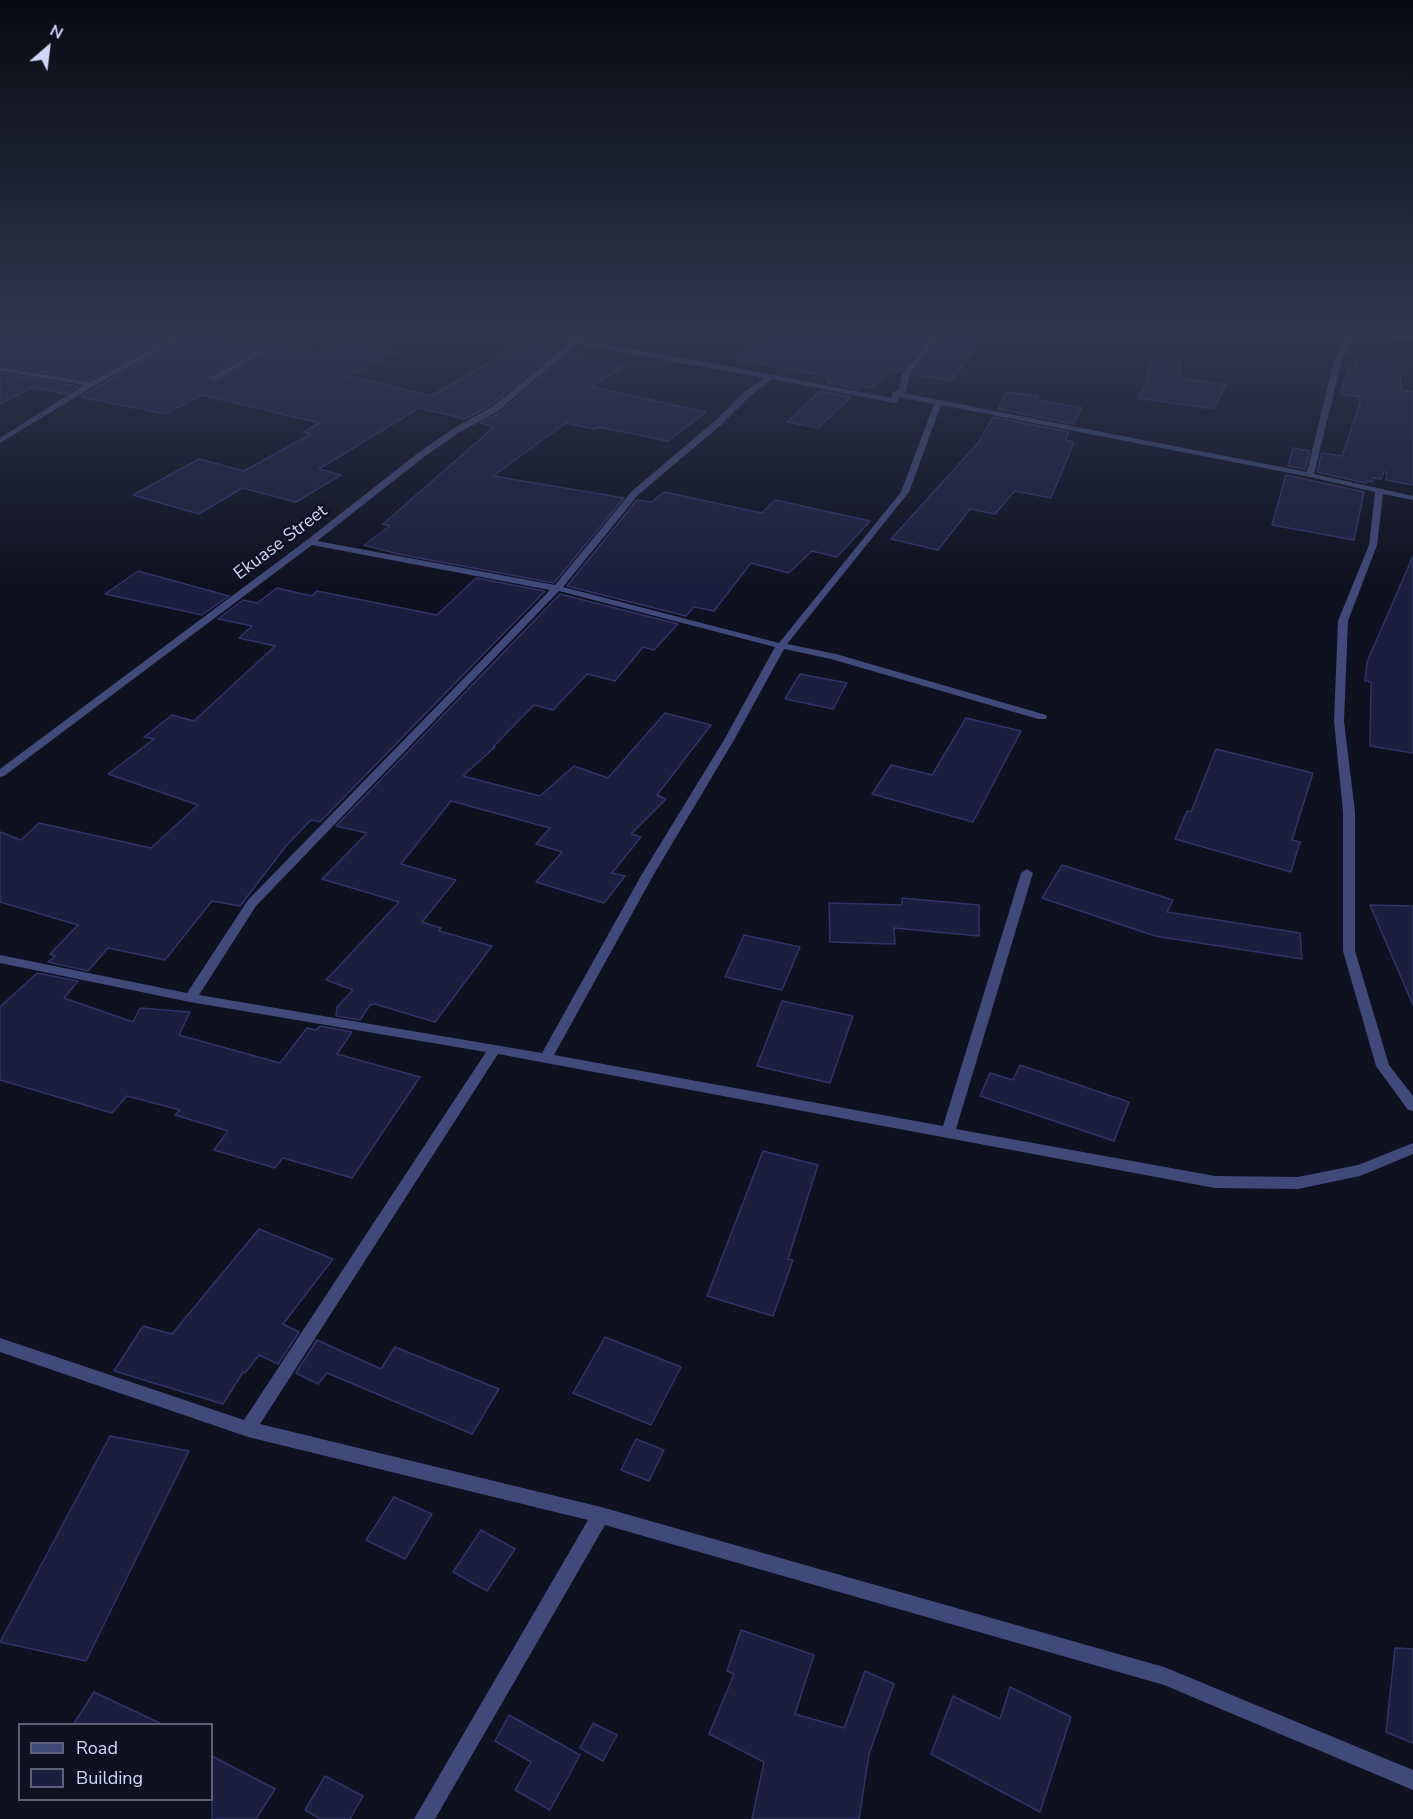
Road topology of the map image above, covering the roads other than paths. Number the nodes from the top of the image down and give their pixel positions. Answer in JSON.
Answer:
{"nodes":[{"id":1,"x":34,"y":420,"type":"edge"},
{"id":2,"x":475,"y":420,"type":"edge"},
{"id":3,"x":721,"y":420,"type":"edge"},
{"id":4,"x":932,"y":420,"type":"edge"},
{"id":5,"x":1021,"y":420,"type":"edge"},
{"id":6,"x":1323,"y":420,"type":"edge"},
{"id":7,"x":0,"y":441,"type":"edge"},
{"id":8,"x":1310,"y":475,"type":"junction"},
{"id":9,"x":1379,"y":492,"type":"junction"},
{"id":10,"x":1413,"y":498,"type":"edge"},
{"id":11,"x":310,"y":542,"type":"junction"},
{"id":12,"x":557,"y":588,"type":"junction"},
{"id":13,"x":781,"y":646,"type":"junction"},
{"id":14,"x":1042,"y":717,"type":"dead end"},
{"id":15,"x":0,"y":774,"type":"edge"},
{"id":16,"x":1027,"y":873,"type":"dead end"},
{"id":17,"x":0,"y":959,"type":"edge"},
{"id":18,"x":190,"y":998,"type":"junction"},
{"id":19,"x":495,"y":1050,"type":"junction"},
{"id":20,"x":545,"y":1059,"type":"junction"},
{"id":21,"x":1413,"y":1106,"type":"edge"},
{"id":22,"x":948,"y":1132,"type":"junction"},
{"id":23,"x":1413,"y":1148,"type":"edge"},
{"id":24,"x":0,"y":1345,"type":"edge"},
{"id":25,"x":248,"y":1429,"type":"junction"},
{"id":26,"x":601,"y":1515,"type":"junction"},
{"id":27,"x":1413,"y":1780,"type":"edge"},
{"id":28,"x":424,"y":1819,"type":"edge"}],
"edges":[{"from":1,"to":7,"type":"street"},
{"from":2,"to":11,"type":"street","name":"Ekuase Street"},
{"from":3,"to":12,"type":"street"},
{"from":4,"to":13,"type":"street"},
{"from":5,"to":8,"type":"street"},
{"from":6,"to":8,"type":"street"},
{"from":8,"to":9,"type":"street"},
{"from":9,"to":10,"type":"street"},
{"from":9,"to":21,"type":"street"},
{"from":11,"to":12,"type":"street"},
{"from":11,"to":15,"type":"street","name":"Ekuase Street"},
{"from":12,"to":13,"type":"street"},
{"from":12,"to":18,"type":"street"},
{"from":13,"to":14,"type":"street"},
{"from":13,"to":20,"type":"street"},
{"from":16,"to":22,"type":"street"},
{"from":17,"to":18,"type":"street"},
{"from":18,"to":19,"type":"street"},
{"from":19,"to":20,"type":"street"},
{"from":19,"to":25,"type":"street"},
{"from":20,"to":22,"type":"street"},
{"from":22,"to":23,"type":"street"},
{"from":24,"to":25,"type":"street"},
{"from":25,"to":26,"type":"street"},
{"from":26,"to":27,"type":"street"},
{"from":26,"to":28,"type":"street"}]}
